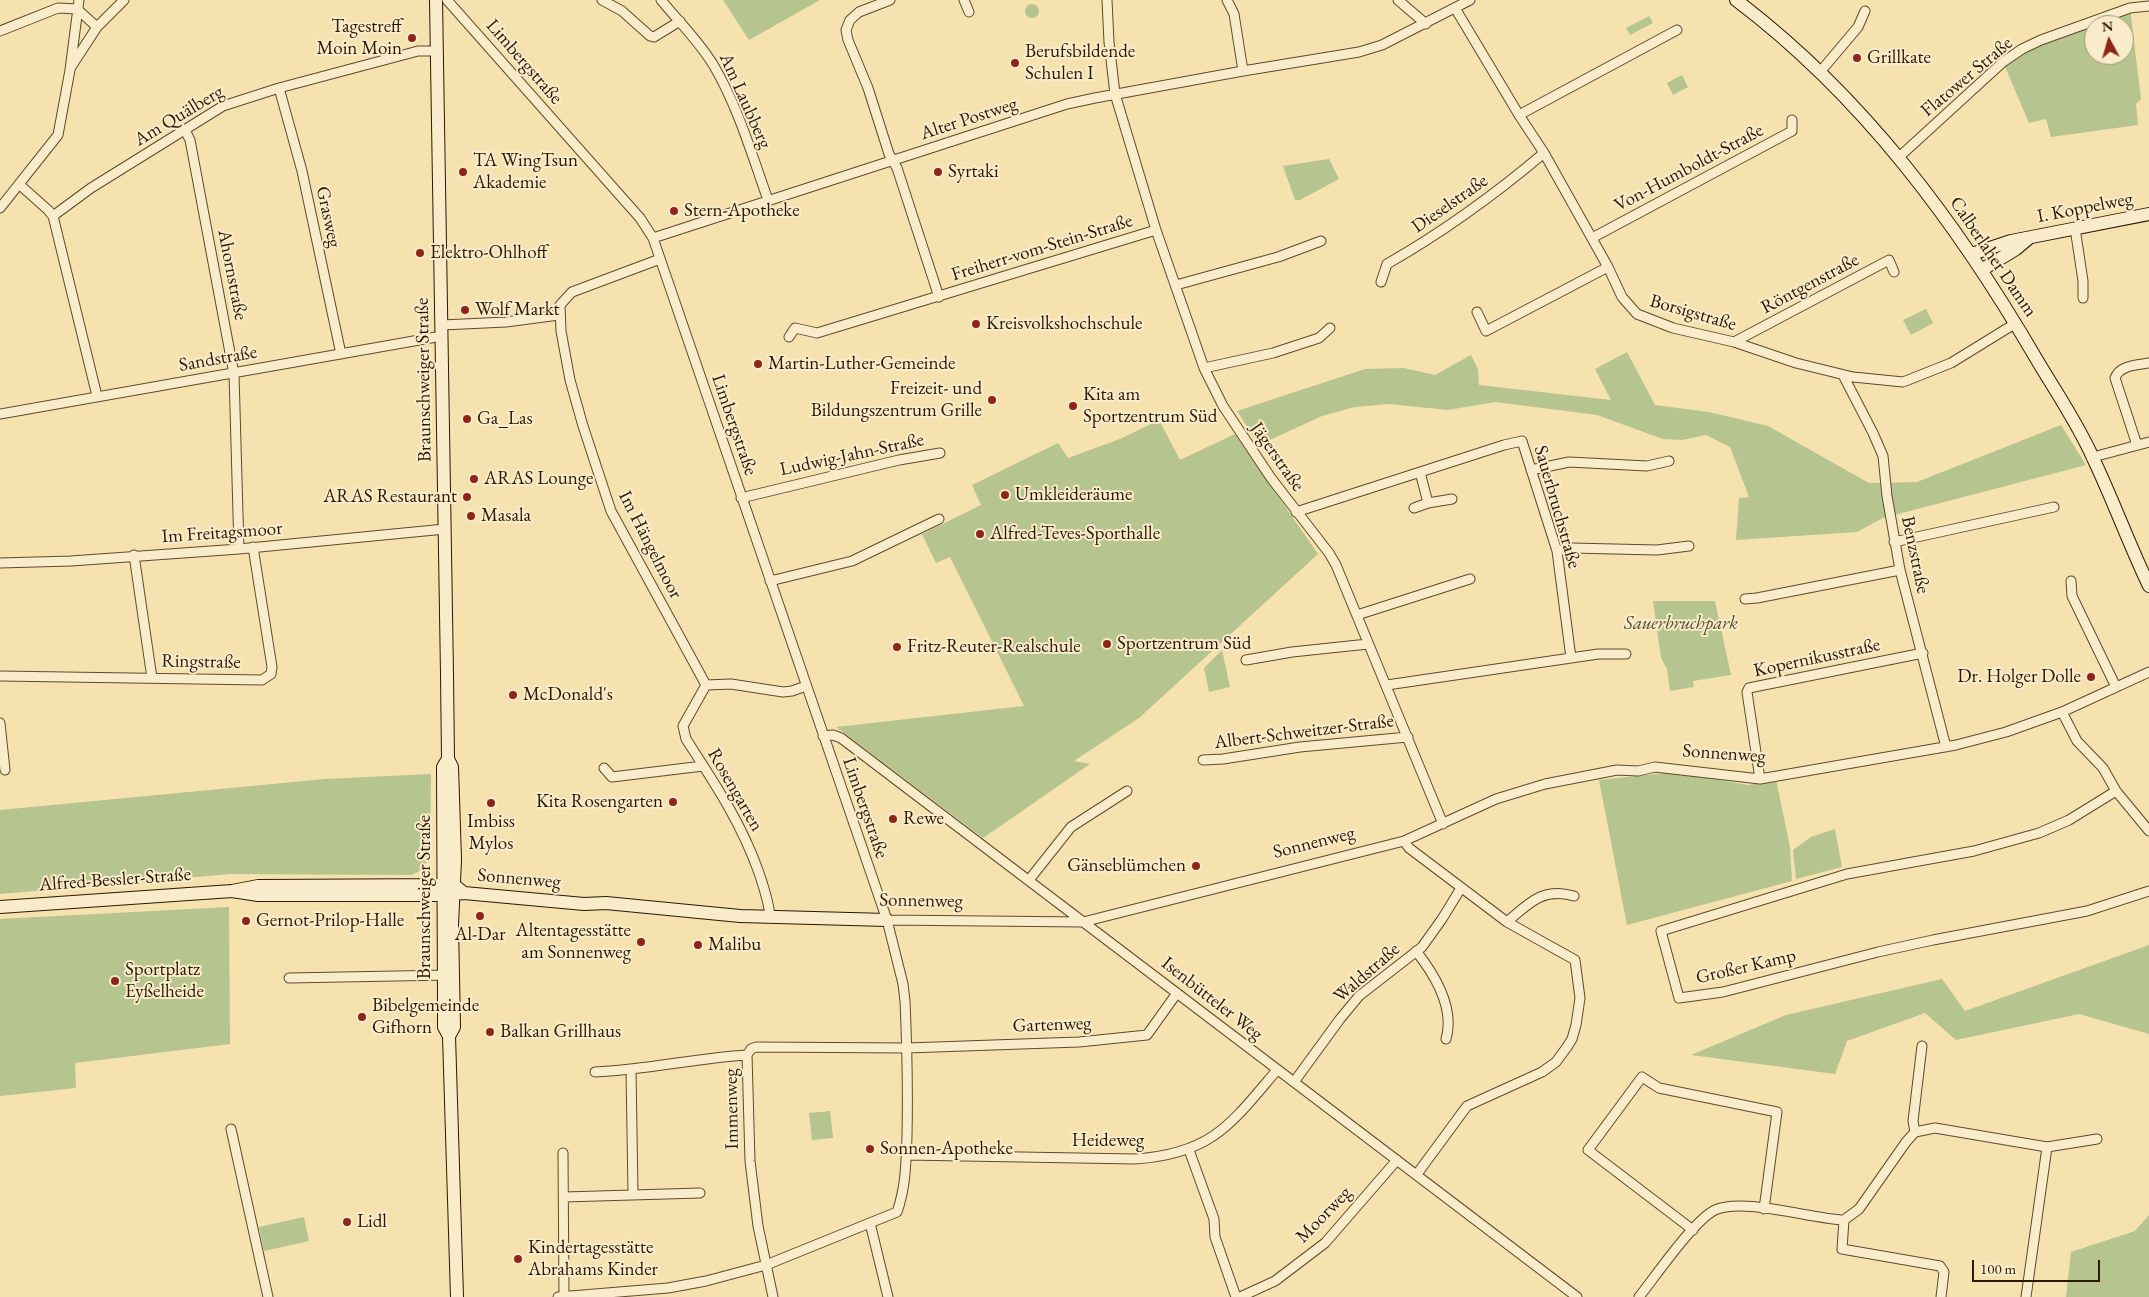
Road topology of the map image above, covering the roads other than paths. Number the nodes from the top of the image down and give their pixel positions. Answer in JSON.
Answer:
{"nodes":[{"id":1,"x":79,"y":0,"type":"edge"},
{"id":2,"x":124,"y":0,"type":"edge"},
{"id":3,"x":436,"y":0,"type":"edge"},
{"id":4,"x":447,"y":0,"type":"edge"},
{"id":5,"x":602,"y":0,"type":"edge"},
{"id":6,"x":661,"y":0,"type":"edge"},
{"id":7,"x":890,"y":0,"type":"edge"},
{"id":8,"x":964,"y":0,"type":"edge"},
{"id":9,"x":1107,"y":0,"type":"edge"},
{"id":10,"x":1227,"y":0,"type":"edge"},
{"id":11,"x":1398,"y":0,"type":"edge"},
{"id":12,"x":1470,"y":0,"type":"edge"},
{"id":13,"x":1736,"y":0,"type":"edge"},
{"id":14,"x":2149,"y":6,"type":"edge"},
{"id":15,"x":1455,"y":8,"type":"junction"},
{"id":16,"x":76,"y":10,"type":"junction"},
{"id":17,"x":1865,"y":11,"type":"dead end"},
{"id":18,"x":969,"y":12,"type":"dead end"},
{"id":19,"x":680,"y":21,"type":"junction"},
{"id":20,"x":1426,"y":24,"type":"junction"},
{"id":21,"x":97,"y":27,"type":"junction"},
{"id":22,"x":1678,"y":30,"type":"dead end"},
{"id":23,"x":0,"y":31,"type":"edge"},
{"id":24,"x":437,"y":51,"type":"junction"},
{"id":25,"x":70,"y":70,"type":"junction"},
{"id":26,"x":1243,"y":71,"type":"junction"},
{"id":27,"x":1820,"y":72,"type":"junction"},
{"id":28,"x":279,"y":88,"type":"junction"},
{"id":29,"x":1115,"y":94,"type":"junction"},
{"id":30,"x":1519,"y":115,"type":"junction"},
{"id":31,"x":1792,"y":120,"type":"dead end"},
{"id":32,"x":184,"y":130,"type":"junction"},
{"id":33,"x":1544,"y":153,"type":"junction"},
{"id":34,"x":1898,"y":158,"type":"junction"},
{"id":35,"x":893,"y":161,"type":"junction"},
{"id":36,"x":20,"y":185,"type":"junction"},
{"id":37,"x":768,"y":200,"type":"junction"},
{"id":38,"x":0,"y":208,"type":"edge"},
{"id":39,"x":2149,"y":214,"type":"edge"},
{"id":40,"x":53,"y":216,"type":"junction"},
{"id":41,"x":2075,"y":228,"type":"junction"},
{"id":42,"x":1156,"y":230,"type":"junction"},
{"id":43,"x":653,"y":238,"type":"junction"},
{"id":44,"x":1592,"y":238,"type":"junction"},
{"id":45,"x":2028,"y":239,"type":"junction"},
{"id":46,"x":1321,"y":241,"type":"dead end"},
{"id":47,"x":1972,"y":254,"type":"junction"},
{"id":48,"x":660,"y":258,"type":"junction"},
{"id":49,"x":1608,"y":267,"type":"junction"},
{"id":50,"x":1983,"y":269,"type":"junction"},
{"id":51,"x":1894,"y":272,"type":"dead end"},
{"id":52,"x":1381,"y":282,"type":"dead end"},
{"id":53,"x":1176,"y":285,"type":"junction"},
{"id":54,"x":938,"y":297,"type":"junction"},
{"id":55,"x":2083,"y":298,"type":"dead end"},
{"id":56,"x":1477,"y":312,"type":"dead end"},
{"id":57,"x":559,"y":315,"type":"junction"},
{"id":58,"x":2016,"y":324,"type":"junction"},
{"id":59,"x":1330,"y":328,"type":"dead end"},
{"id":60,"x":446,"y":329,"type":"junction"},
{"id":61,"x":789,"y":337,"type":"dead end"},
{"id":62,"x":1734,"y":342,"type":"junction"},
{"id":63,"x":342,"y":354,"type":"junction"},
{"id":64,"x":2149,"y":362,"type":"edge"},
{"id":65,"x":1204,"y":368,"type":"junction"},
{"id":66,"x":234,"y":374,"type":"junction"},
{"id":67,"x":1843,"y":375,"type":"junction"},
{"id":68,"x":97,"y":396,"type":"junction"},
{"id":69,"x":0,"y":414,"type":"edge"},
{"id":70,"x":2149,"y":442,"type":"edge"},
{"id":71,"x":2137,"y":445,"type":"junction"},
{"id":72,"x":940,"y":453,"type":"dead end"},
{"id":73,"x":2093,"y":457,"type":"junction"},
{"id":74,"x":1669,"y":461,"type":"dead end"},
{"id":75,"x":1531,"y":470,"type":"junction"},
{"id":76,"x":1420,"y":472,"type":"junction"},
{"id":77,"x":741,"y":498,"type":"junction"},
{"id":78,"x":1452,"y":499,"type":"dead end"},
{"id":79,"x":1428,"y":503,"type":"junction"},
{"id":80,"x":1414,"y":508,"type":"dead end"},
{"id":81,"x":2054,"y":508,"type":"dead end"},
{"id":82,"x":1296,"y":512,"type":"junction"},
{"id":83,"x":939,"y":519,"type":"dead end"},
{"id":84,"x":445,"y":529,"type":"junction"},
{"id":85,"x":1894,"y":542,"type":"junction"},
{"id":86,"x":1689,"y":546,"type":"dead end"},
{"id":87,"x":253,"y":547,"type":"junction"},
{"id":88,"x":239,"y":548,"type":"junction"},
{"id":89,"x":1556,"y":551,"type":"junction"},
{"id":90,"x":134,"y":555,"type":"junction"},
{"id":91,"x":0,"y":563,"type":"edge"},
{"id":92,"x":1900,"y":570,"type":"junction"},
{"id":93,"x":1470,"y":579,"type":"dead end"},
{"id":94,"x":770,"y":581,"type":"junction"},
{"id":95,"x":2071,"y":581,"type":"dead end"},
{"id":96,"x":2149,"y":586,"type":"edge"},
{"id":97,"x":1745,"y":599,"type":"dead end"},
{"id":98,"x":1357,"y":615,"type":"junction"},
{"id":99,"x":1368,"y":644,"type":"junction"},
{"id":100,"x":1923,"y":653,"type":"junction"},
{"id":101,"x":1626,"y":654,"type":"dead end"},
{"id":102,"x":1572,"y":658,"type":"junction"},
{"id":103,"x":1246,"y":660,"type":"dead end"},
{"id":104,"x":2149,"y":672,"type":"edge"},
{"id":105,"x":0,"y":676,"type":"edge"},
{"id":106,"x":152,"y":678,"type":"junction"},
{"id":107,"x":706,"y":685,"type":"junction"},
{"id":108,"x":1387,"y":685,"type":"junction"},
{"id":109,"x":806,"y":686,"type":"junction"},
{"id":110,"x":2116,"y":687,"type":"junction"},
{"id":111,"x":2062,"y":712,"type":"junction"},
{"id":112,"x":0,"y":723,"type":"edge"},
{"id":113,"x":823,"y":736,"type":"junction"},
{"id":114,"x":1408,"y":736,"type":"junction"},
{"id":115,"x":1946,"y":747,"type":"junction"},
{"id":116,"x":1203,"y":760,"type":"dead end"},
{"id":117,"x":703,"y":766,"type":"junction"},
{"id":118,"x":604,"y":768,"type":"dead end"},
{"id":119,"x":5,"y":770,"type":"dead end"},
{"id":120,"x":1760,"y":779,"type":"junction"},
{"id":121,"x":1127,"y":791,"type":"dead end"},
{"id":122,"x":2116,"y":791,"type":"junction"},
{"id":123,"x":1443,"y":824,"type":"junction"},
{"id":124,"x":2149,"y":831,"type":"edge"},
{"id":125,"x":1404,"y":841,"type":"junction"},
{"id":126,"x":1029,"y":880,"type":"junction"},
{"id":127,"x":1461,"y":888,"type":"junction"},
{"id":128,"x":452,"y":891,"type":"junction"},
{"id":129,"x":2149,"y":891,"type":"edge"},
{"id":130,"x":1574,"y":896,"type":"dead end"},
{"id":131,"x":0,"y":907,"type":"edge"},
{"id":132,"x":770,"y":918,"type":"junction"},
{"id":133,"x":887,"y":920,"type":"junction"},
{"id":134,"x":1083,"y":922,"type":"junction"},
{"id":135,"x":1507,"y":922,"type":"junction"},
{"id":136,"x":1416,"y":951,"type":"junction"},
{"id":137,"x":448,"y":975,"type":"junction"},
{"id":138,"x":289,"y":978,"type":"dead end"},
{"id":139,"x":1177,"y":993,"type":"junction"},
{"id":140,"x":1446,"y":1039,"type":"dead end"},
{"id":141,"x":1922,"y":1046,"type":"dead end"},
{"id":142,"x":907,"y":1048,"type":"junction"},
{"id":143,"x":747,"y":1055,"type":"junction"},
{"id":144,"x":631,"y":1070,"type":"junction"},
{"id":145,"x":1278,"y":1070,"type":"junction"},
{"id":146,"x":595,"y":1072,"type":"dead end"},
{"id":147,"x":1294,"y":1082,"type":"junction"},
{"id":148,"x":230,"y":1129,"type":"dead end"},
{"id":149,"x":1915,"y":1132,"type":"junction"},
{"id":150,"x":2097,"y":1139,"type":"dead end"},
{"id":151,"x":2047,"y":1147,"type":"junction"},
{"id":152,"x":1189,"y":1150,"type":"junction"},
{"id":153,"x":563,"y":1152,"type":"dead end"},
{"id":154,"x":906,"y":1155,"type":"junction"},
{"id":155,"x":1397,"y":1160,"type":"junction"},
{"id":156,"x":1417,"y":1174,"type":"junction"},
{"id":157,"x":700,"y":1193,"type":"dead end"},
{"id":158,"x":633,"y":1194,"type":"junction"},
{"id":159,"x":564,"y":1197,"type":"junction"},
{"id":160,"x":1764,"y":1209,"type":"junction"},
{"id":161,"x":1844,"y":1220,"type":"junction"},
{"id":162,"x":870,"y":1223,"type":"junction"},
{"id":163,"x":1693,"y":1230,"type":"junction"},
{"id":164,"x":766,"y":1265,"type":"junction"},
{"id":165,"x":669,"y":1293,"type":"edge"},
{"id":166,"x":268,"y":1297,"type":"edge"},
{"id":167,"x":457,"y":1297,"type":"edge"},
{"id":168,"x":558,"y":1297,"type":"edge"},
{"id":169,"x":564,"y":1297,"type":"edge"},
{"id":170,"x":773,"y":1297,"type":"edge"},
{"id":171,"x":888,"y":1297,"type":"edge"},
{"id":172,"x":1236,"y":1297,"type":"edge"},
{"id":173,"x":1240,"y":1297,"type":"edge"},
{"id":174,"x":1577,"y":1297,"type":"edge"},
{"id":175,"x":1639,"y":1297,"type":"edge"},
{"id":176,"x":1941,"y":1297,"type":"edge"},
{"id":177,"x":2026,"y":1297,"type":"edge"}],
"edges":[{"from":1,"to":16,"type":"street"},
{"from":2,"to":21,"type":"street"},
{"from":3,"to":24,"type":"street","name":"Braunschweiger Straße"},
{"from":4,"to":43,"type":"street","name":"Limbergstraße"},
{"from":5,"to":19,"type":"street"},
{"from":6,"to":19,"type":"street","name":"Am Laubberg"},
{"from":7,"to":35,"type":"street","name":"Freiherr-vom-Stein-Straße"},
{"from":8,"to":18,"type":"street"},
{"from":9,"to":29,"type":"street","name":"Jägerstraße"},
{"from":10,"to":26,"type":"street"},
{"from":11,"to":20,"type":"street"},
{"from":12,"to":15,"type":"street","name":"Alter Postweg"},
{"from":13,"to":27,"type":"street","name":"Calberlaher Damm"},
{"from":14,"to":34,"type":"street","name":"Flatower Straße"},
{"from":15,"to":20,"type":"street","name":"Alter Postweg"},
{"from":15,"to":30,"type":"street","name":"Borsigstraße"},
{"from":16,"to":21,"type":"street"},
{"from":16,"to":23,"type":"street"},
{"from":16,"to":25,"type":"street"},
{"from":17,"to":27,"type":"street"},
{"from":19,"to":37,"type":"street","name":"Am Laubberg"},
{"from":20,"to":26,"type":"street","name":"Alter Postweg"},
{"from":21,"to":25,"type":"street"},
{"from":22,"to":30,"type":"street"},
{"from":24,"to":28,"type":"street","name":"Am Quälberg"},
{"from":24,"to":60,"type":"street","name":"Braunschweiger Straße"},
{"from":25,"to":36,"type":"street"},
{"from":26,"to":29,"type":"street","name":"Alter Postweg"},
{"from":27,"to":34,"type":"street","name":"Calberlaher Damm"},
{"from":28,"to":32,"type":"street","name":"Am Quälberg"},
{"from":28,"to":63,"type":"street","name":"Grasweg"},
{"from":29,"to":35,"type":"street","name":"Alter Postweg"},
{"from":29,"to":42,"type":"street","name":"Jägerstraße"},
{"from":30,"to":33,"type":"street","name":"Borsigstraße"},
{"from":31,"to":44,"type":"street","name":"Von-Humboldt-Straße"},
{"from":32,"to":40,"type":"street","name":"Am Quälberg"},
{"from":32,"to":66,"type":"street","name":"Ahornstraße"},
{"from":33,"to":44,"type":"street","name":"Borsigstraße"},
{"from":33,"to":52,"type":"street","name":"Dieselstraße"},
{"from":34,"to":47,"type":"street","name":"Calberlaher Damm"},
{"from":35,"to":37,"type":"street","name":"Alter Postweg"},
{"from":35,"to":54,"type":"street","name":"Freiherr-vom-Stein-Straße"},
{"from":36,"to":38,"type":"street"},
{"from":36,"to":40,"type":"street"},
{"from":37,"to":43,"type":"street","name":"Alter Postweg"},
{"from":39,"to":41,"type":"street","name":"I. Koppelweg"},
{"from":40,"to":68,"type":"street"},
{"from":41,"to":45,"type":"street","name":"I. Koppelweg"},
{"from":41,"to":55,"type":"street"},
{"from":42,"to":53,"type":"street","name":"Jägerstraße"},
{"from":42,"to":54,"type":"street","name":"Freiherr-vom-Stein-Straße"},
{"from":43,"to":48,"type":"street","name":"Limbergstraße"},
{"from":44,"to":49,"type":"street","name":"Borsigstraße"},
{"from":45,"to":47,"type":"street","name":"I. Koppelweg"},
{"from":45,"to":50,"type":"street","name":"I. Koppelweg"},
{"from":46,"to":53,"type":"street"},
{"from":47,"to":50,"type":"street","name":"Calberlaher Damm"},
{"from":48,"to":57,"type":"street"},
{"from":48,"to":77,"type":"street","name":"Limbergstraße"},
{"from":49,"to":56,"type":"street"},
{"from":49,"to":62,"type":"street","name":"Borsigstraße"},
{"from":50,"to":58,"type":"street","name":"Calberlaher Damm"},
{"from":51,"to":62,"type":"street","name":"Röntgenstraße"},
{"from":53,"to":65,"type":"street","name":"Jägerstraße"},
{"from":54,"to":61,"type":"street","name":"Freiherr-vom-Stein-Straße"},
{"from":57,"to":60,"type":"street"},
{"from":57,"to":107,"type":"street","name":"Im Hängelmoor"},
{"from":58,"to":67,"type":"street","name":"Borsigstraße"},
{"from":58,"to":73,"type":"street","name":"Calberlaher Damm"},
{"from":59,"to":65,"type":"street"},
{"from":60,"to":63,"type":"street","name":"Sandstraße"},
{"from":60,"to":84,"type":"street","name":"Braunschweiger Straße"},
{"from":62,"to":67,"type":"street","name":"Borsigstraße"},
{"from":63,"to":66,"type":"street","name":"Sandstraße"},
{"from":64,"to":71,"type":"street"},
{"from":65,"to":82,"type":"street","name":"Jägerstraße"},
{"from":66,"to":68,"type":"street","name":"Sandstraße"},
{"from":66,"to":88,"type":"street","name":"Ahornstraße"},
{"from":67,"to":85,"type":"street","name":"Benzstraße"},
{"from":68,"to":69,"type":"street","name":"Sandstraße"},
{"from":70,"to":71,"type":"street"},
{"from":71,"to":73,"type":"street"},
{"from":72,"to":77,"type":"street","name":"Ludwig-Jahn-Straße"},
{"from":73,"to":96,"type":"street","name":"Calberlaher Damm"},
{"from":74,"to":75,"type":"street"},
{"from":75,"to":76,"type":"street","name":"Sauerbruchstraße"},
{"from":75,"to":89,"type":"street","name":"Sauerbruchstraße"},
{"from":76,"to":79,"type":"street"},
{"from":76,"to":82,"type":"street","name":"Sauerbruchstraße"},
{"from":77,"to":94,"type":"street","name":"Limbergstraße"},
{"from":78,"to":79,"type":"street"},
{"from":79,"to":80,"type":"street"},
{"from":81,"to":85,"type":"street"},
{"from":82,"to":98,"type":"street","name":"Jägerstraße"},
{"from":83,"to":94,"type":"street"},
{"from":84,"to":87,"type":"street","name":"Im Freitagsmoor"},
{"from":84,"to":128,"type":"street","name":"Braunschweiger Straße"},
{"from":85,"to":92,"type":"street","name":"Benzstraße"},
{"from":86,"to":89,"type":"street"},
{"from":87,"to":88,"type":"street","name":"Im Freitagsmoor"},
{"from":87,"to":106,"type":"street","name":"Ringstraße"},
{"from":88,"to":90,"type":"street","name":"Im Freitagsmoor"},
{"from":89,"to":102,"type":"street","name":"Sauerbruchstraße"},
{"from":90,"to":91,"type":"street","name":"Im Freitagsmoor"},
{"from":90,"to":106,"type":"street"},
{"from":92,"to":97,"type":"street"},
{"from":92,"to":100,"type":"street","name":"Benzstraße"},
{"from":93,"to":98,"type":"street"},
{"from":94,"to":109,"type":"street","name":"Limbergstraße"},
{"from":95,"to":110,"type":"street"},
{"from":98,"to":99,"type":"street","name":"Jägerstraße"},
{"from":99,"to":103,"type":"street"},
{"from":99,"to":108,"type":"street","name":"Jägerstraße"},
{"from":100,"to":115,"type":"street","name":"Benzstraße"},
{"from":100,"to":120,"type":"street","name":"Kopernikusstraße"},
{"from":101,"to":102,"type":"street"},
{"from":102,"to":108,"type":"street"},
{"from":104,"to":110,"type":"street","name":"Sonnenweg"},
{"from":105,"to":106,"type":"street","name":"Ringstraße"},
{"from":107,"to":109,"type":"street"},
{"from":107,"to":117,"type":"street","name":"Rosengarten"},
{"from":108,"to":114,"type":"street","name":"Jägerstraße"},
{"from":109,"to":113,"type":"street","name":"Limbergstraße"},
{"from":110,"to":111,"type":"street","name":"Sonnenweg"},
{"from":111,"to":115,"type":"street","name":"Sonnenweg"},
{"from":111,"to":122,"type":"street"},
{"from":112,"to":119,"type":"street"},
{"from":113,"to":126,"type":"street","name":"Isenbütteler Weg"},
{"from":113,"to":133,"type":"street","name":"Limbergstraße"},
{"from":114,"to":116,"type":"street","name":"Albert-Schweitzer-Straße"},
{"from":114,"to":123,"type":"street","name":"Jägerstraße"},
{"from":115,"to":120,"type":"street","name":"Sonnenweg"},
{"from":117,"to":118,"type":"street"},
{"from":117,"to":132,"type":"street","name":"Rosengarten"},
{"from":120,"to":123,"type":"street","name":"Sonnenweg"},
{"from":121,"to":126,"type":"street"},
{"from":122,"to":124,"type":"street"},
{"from":122,"to":129,"type":"street","name":"Großer Kamp"},
{"from":123,"to":125,"type":"street","name":"Sonnenweg"},
{"from":125,"to":127,"type":"street"},
{"from":125,"to":134,"type":"street","name":"Sonnenweg"},
{"from":126,"to":134,"type":"street","name":"Isenbütteler Weg"},
{"from":127,"to":135,"type":"street"},
{"from":127,"to":136,"type":"street","name":"Waldstraße"},
{"from":128,"to":131,"type":"street","name":"Alfred-Bessler-Straße"},
{"from":128,"to":132,"type":"street","name":"Sonnenweg"},
{"from":128,"to":137,"type":"street","name":"Braunschweiger Straße"},
{"from":130,"to":135,"type":"street"},
{"from":132,"to":133,"type":"street","name":"Sonnenweg"},
{"from":133,"to":134,"type":"street","name":"Sonnenweg"},
{"from":133,"to":142,"type":"street","name":"Limbergstraße"},
{"from":134,"to":139,"type":"street","name":"Isenbütteler Weg"},
{"from":135,"to":156,"type":"street"},
{"from":136,"to":140,"type":"street"},
{"from":136,"to":147,"type":"street","name":"Waldstraße"},
{"from":137,"to":138,"type":"street"},
{"from":137,"to":167,"type":"street","name":"Braunschweiger Straße"},
{"from":139,"to":142,"type":"street","name":"Gartenweg"},
{"from":139,"to":145,"type":"street","name":"Isenbütteler Weg"},
{"from":141,"to":149,"type":"street"},
{"from":142,"to":143,"type":"street","name":"Immenweg"},
{"from":142,"to":154,"type":"street","name":"Limbergstraße"},
{"from":143,"to":144,"type":"street"},
{"from":143,"to":164,"type":"street","name":"Immenweg"},
{"from":144,"to":146,"type":"street"},
{"from":144,"to":158,"type":"street"},
{"from":145,"to":147,"type":"street","name":"Isenbütteler Weg"},
{"from":145,"to":152,"type":"street","name":"Heideweg"},
{"from":147,"to":155,"type":"street","name":"Isenbütteler Weg"},
{"from":148,"to":166,"type":"street"},
{"from":149,"to":151,"type":"street"},
{"from":149,"to":161,"type":"street"},
{"from":150,"to":151,"type":"street"},
{"from":151,"to":177,"type":"street"},
{"from":152,"to":154,"type":"street","name":"Heideweg"},
{"from":152,"to":172,"type":"street"},
{"from":153,"to":159,"type":"street"},
{"from":154,"to":162,"type":"street","name":"Limbergstraße"},
{"from":155,"to":156,"type":"street","name":"Isenbütteler Weg"},
{"from":155,"to":173,"type":"street","name":"Moorweg"},
{"from":156,"to":174,"type":"street","name":"Isenbütteler Weg"},
{"from":157,"to":158,"type":"street"},
{"from":158,"to":159,"type":"street"},
{"from":159,"to":169,"type":"street"},
{"from":160,"to":161,"type":"street"},
{"from":160,"to":163,"type":"street"},
{"from":160,"to":163,"type":"street"},
{"from":161,"to":176,"type":"street"},
{"from":162,"to":164,"type":"street"},
{"from":162,"to":171,"type":"street"},
{"from":163,"to":175,"type":"street"},
{"from":164,"to":165,"type":"street"},
{"from":164,"to":170,"type":"street","name":"Immenweg"},
{"from":165,"to":169,"type":"street"},
{"from":168,"to":169,"type":"street"}]}
